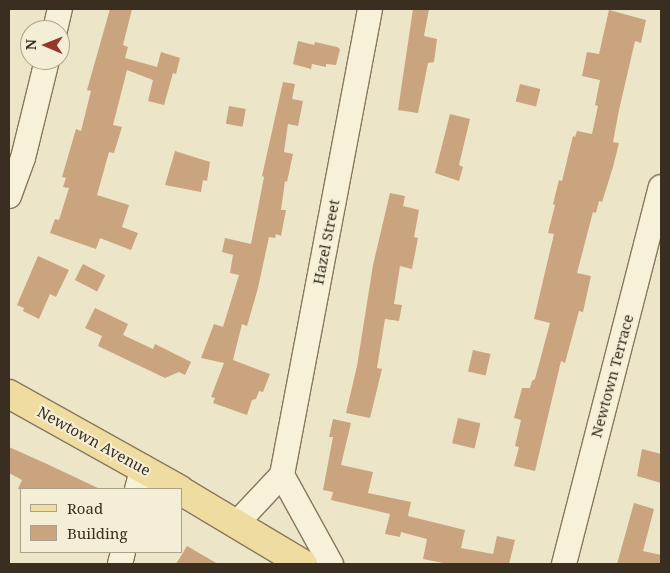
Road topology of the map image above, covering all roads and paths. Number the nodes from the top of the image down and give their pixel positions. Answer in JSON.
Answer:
{"nodes":[{"id":1,"x":370,"y":9,"type":"edge"},
{"id":2,"x":45,"y":70,"type":"edge"},
{"id":3,"x":661,"y":187,"type":"edge"},
{"id":4,"x":9,"y":196,"type":"edge"},
{"id":5,"x":9,"y":394,"type":"edge"},
{"id":6,"x":282,"y":475,"type":"junction"},
{"id":7,"x":140,"y":478,"type":"edge"},
{"id":8,"x":173,"y":488,"type":"edge"},
{"id":9,"x":182,"y":491,"type":"edge"},
{"id":10,"x":236,"y":524,"type":"junction"},
{"id":11,"x":304,"y":564,"type":"edge"},
{"id":12,"x":331,"y":564,"type":"edge"},
{"id":13,"x":564,"y":564,"type":"edge"}],
"edges":[{"from":1,"to":6,"type":"street","name":"Hazel Street"},
{"from":2,"to":4,"type":"street"},
{"from":3,"to":13,"type":"street","name":"Newtown Terrace"},
{"from":5,"to":7,"type":"main road","name":"Newtown Avenue"},
{"from":6,"to":10,"type":"street"},
{"from":6,"to":12,"type":"street"},
{"from":7,"to":8,"type":"main road","name":"Newtown Avenue"},
{"from":9,"to":10,"type":"main road","name":"Newtown Avenue"},
{"from":10,"to":11,"type":"main road","name":"Newtown Avenue"}]}
